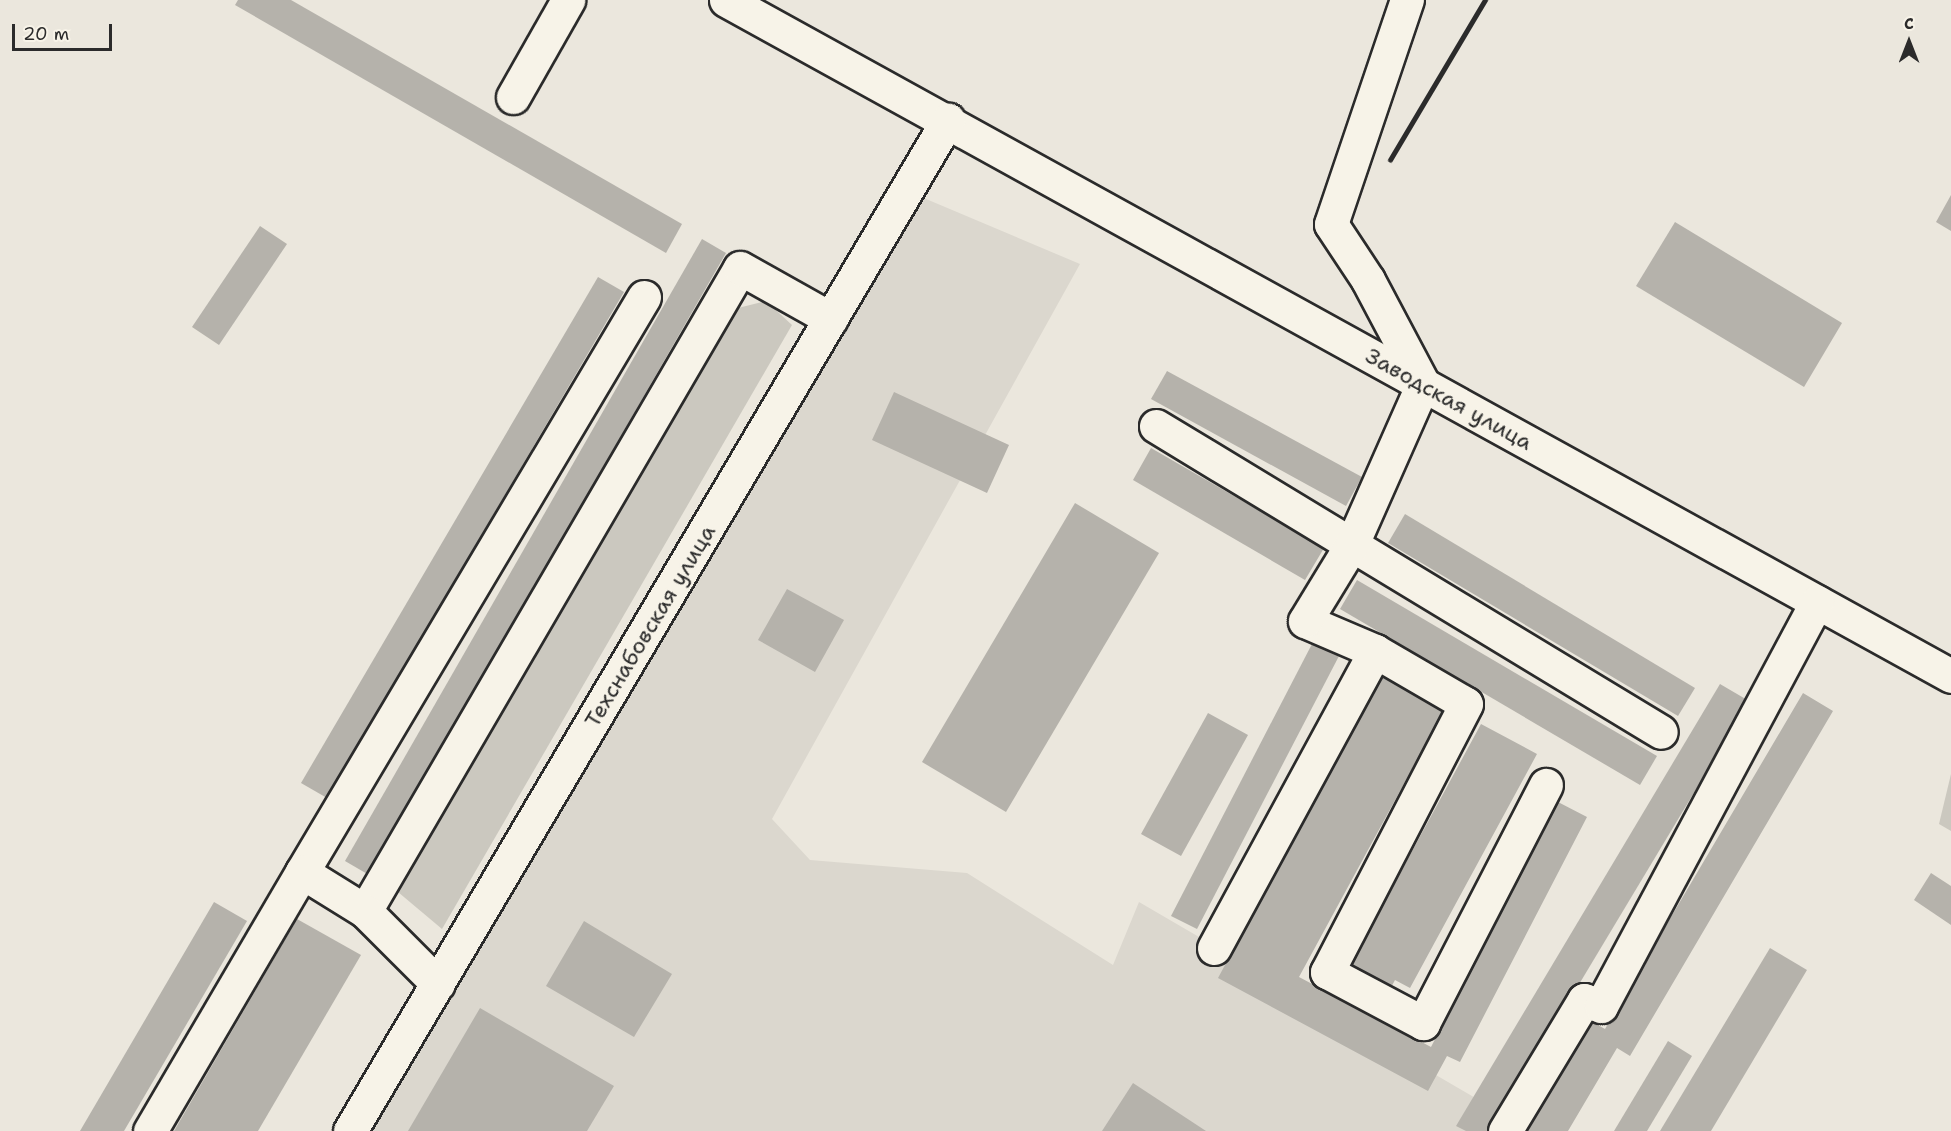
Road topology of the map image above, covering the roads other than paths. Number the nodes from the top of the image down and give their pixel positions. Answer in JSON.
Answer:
{"nodes":[{"id":1,"x":568,"y":0,"type":"edge"},
{"id":2,"x":726,"y":0,"type":"edge"},
{"id":3,"x":1407,"y":0,"type":"edge"},
{"id":4,"x":513,"y":97,"type":"dead end"},
{"id":5,"x":948,"y":120,"type":"junction"},
{"id":6,"x":644,"y":297,"type":"dead end"},
{"id":7,"x":831,"y":319,"type":"junction"},
{"id":8,"x":1423,"y":384,"type":"junction"},
{"id":9,"x":1156,"y":426,"type":"dead end"},
{"id":10,"x":1352,"y":544,"type":"junction"},
{"id":11,"x":1817,"y":602,"type":"junction"},
{"id":12,"x":1375,"y":651,"type":"junction"},
{"id":13,"x":1951,"y":676,"type":"edge"},
{"id":14,"x":1661,"y":732,"type":"dead end"},
{"id":15,"x":1546,"y":785,"type":"dead end"},
{"id":16,"x":302,"y":872,"type":"junction"},
{"id":17,"x":365,"y":911,"type":"junction"},
{"id":18,"x":1214,"y":948,"type":"dead end"},
{"id":19,"x":438,"y":984,"type":"junction"},
{"id":20,"x":150,"y":1131,"type":"edge"},
{"id":21,"x":350,"y":1131,"type":"edge"},
{"id":22,"x":1505,"y":1131,"type":"edge"}],
"edges":[{"from":1,"to":4,"type":"street"},
{"from":2,"to":5,"type":"street","name":"Заводская улица"},
{"from":3,"to":8,"type":"street"},
{"from":5,"to":7,"type":"street","name":"Техснабовская улица"},
{"from":5,"to":8,"type":"street","name":"Заводская улица"},
{"from":6,"to":16,"type":"street"},
{"from":7,"to":17,"type":"street"},
{"from":7,"to":19,"type":"street","name":"Техснабовская улица"},
{"from":8,"to":10,"type":"street"},
{"from":8,"to":11,"type":"street","name":"Заводская улица"},
{"from":9,"to":10,"type":"street"},
{"from":10,"to":12,"type":"street"},
{"from":10,"to":14,"type":"street"},
{"from":11,"to":13,"type":"street","name":"Заводская улица"},
{"from":11,"to":22,"type":"street"},
{"from":12,"to":15,"type":"street"},
{"from":12,"to":18,"type":"street"},
{"from":16,"to":17,"type":"street"},
{"from":16,"to":20,"type":"street"},
{"from":17,"to":19,"type":"street"},
{"from":19,"to":21,"type":"street","name":"Техснабовская улица"}]}
